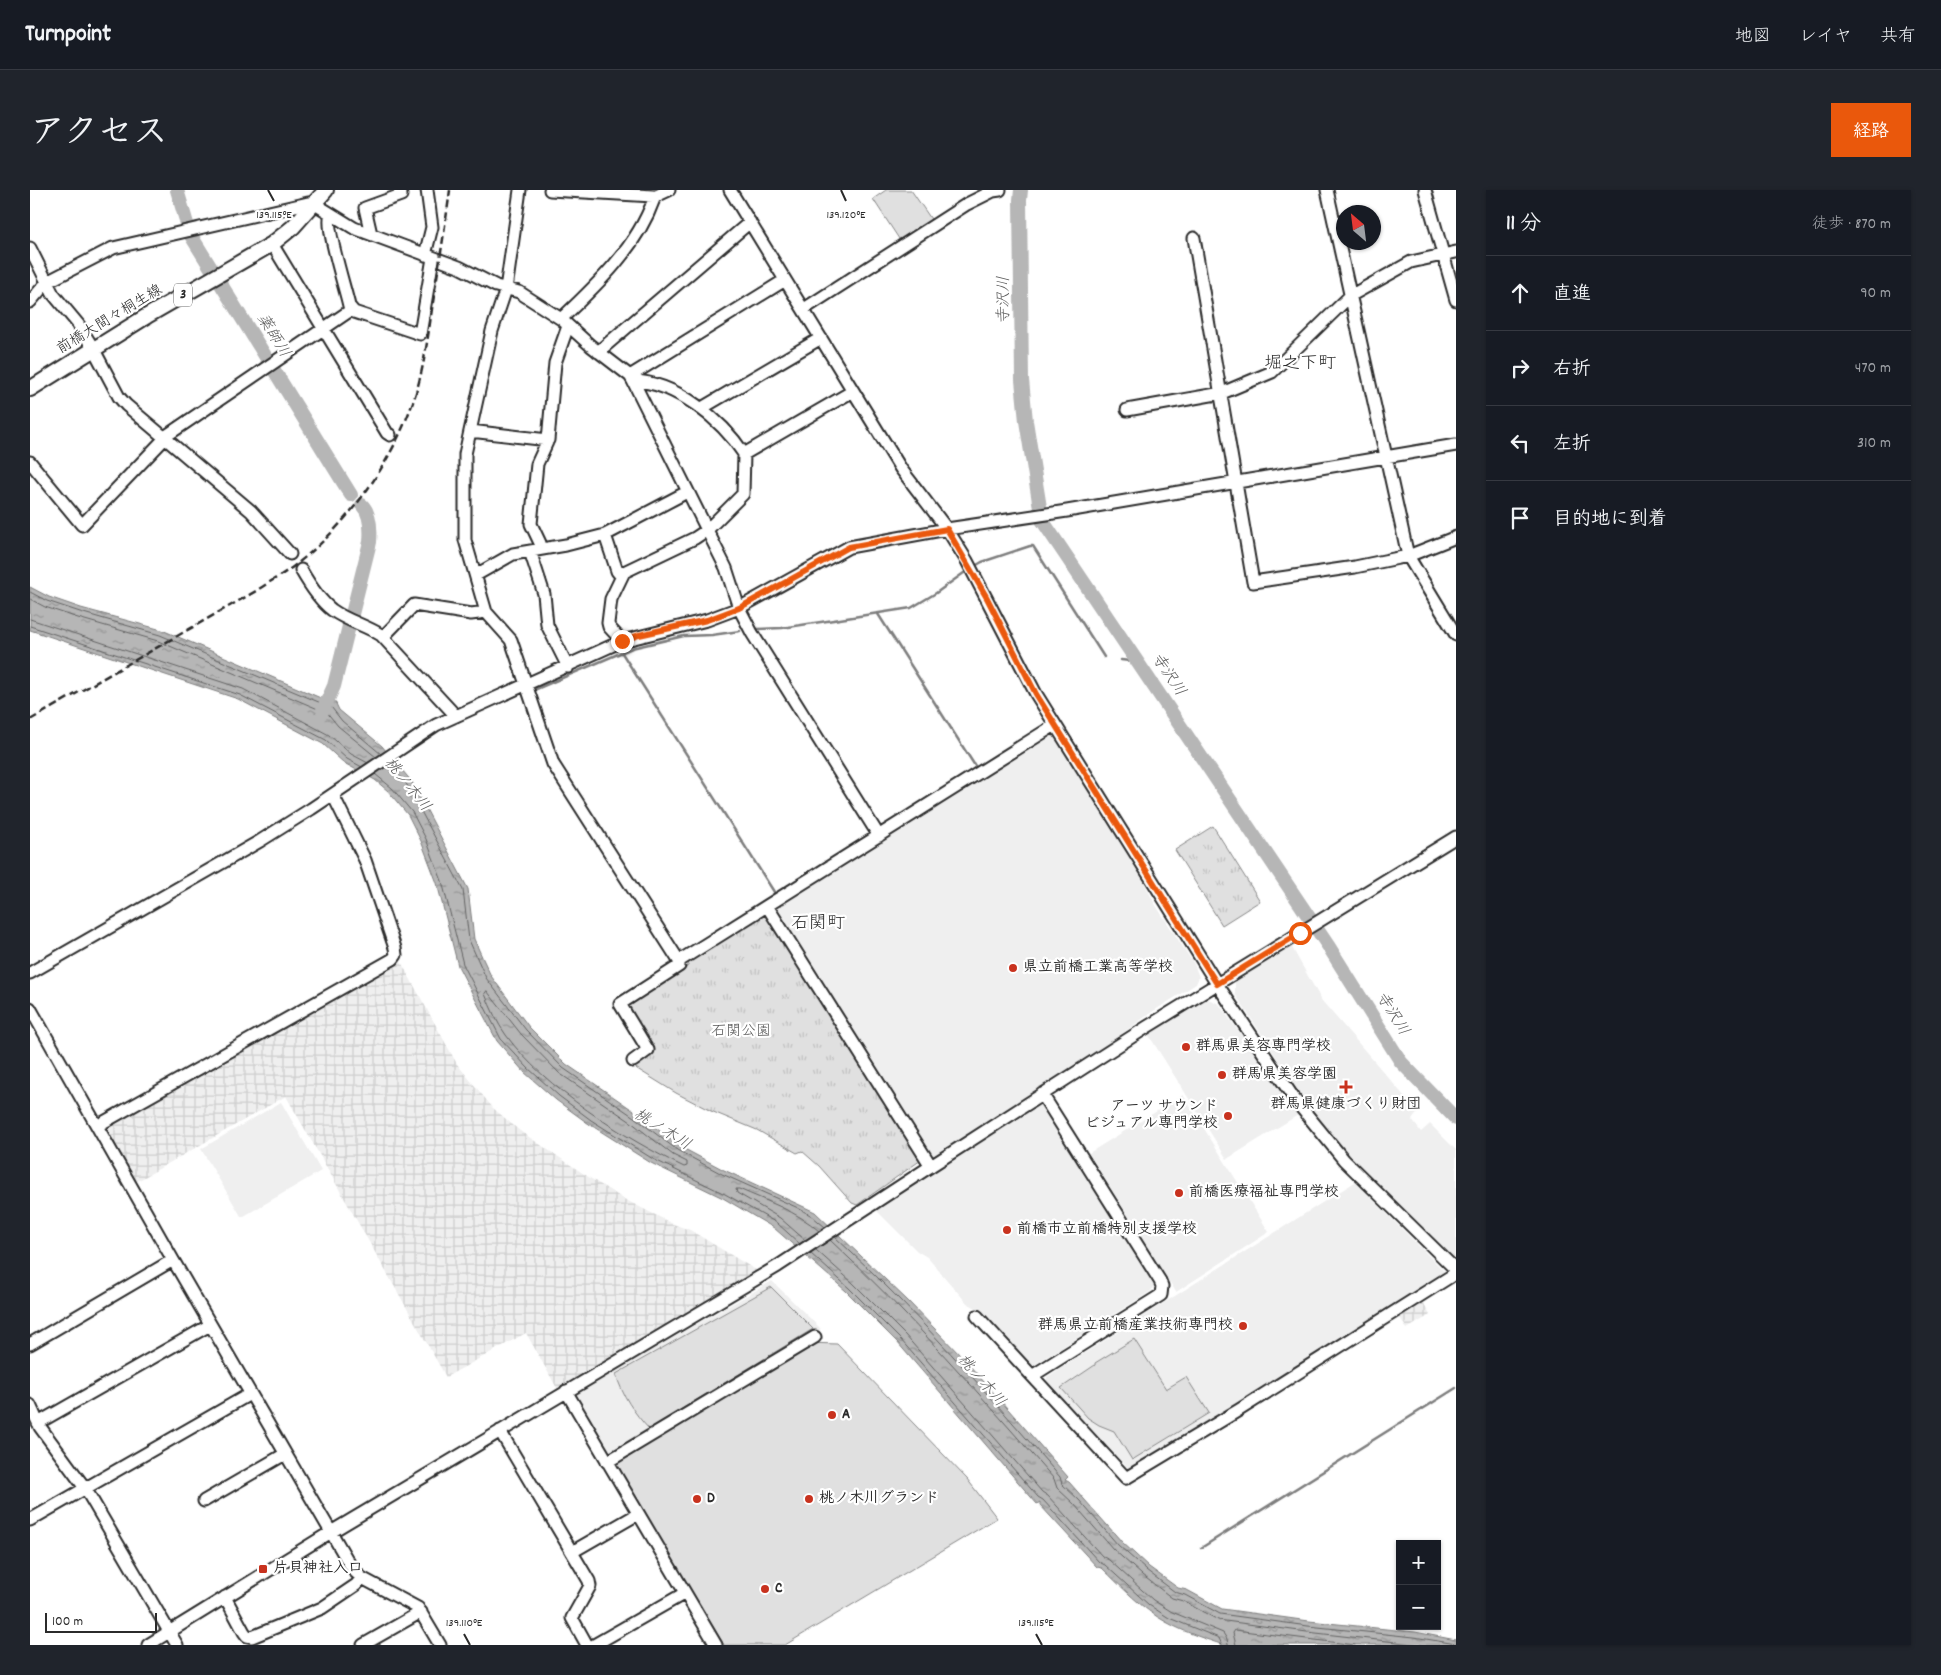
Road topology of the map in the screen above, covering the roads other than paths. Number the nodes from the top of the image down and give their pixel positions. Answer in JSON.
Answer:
{"nodes":[{"id":1,"x":326,"y":190,"type":"edge"},
{"id":2,"x":400,"y":190,"type":"edge"},
{"id":3,"x":427,"y":190,"type":"edge"},
{"id":4,"x":520,"y":190,"type":"edge"},
{"id":5,"x":550,"y":190,"type":"edge"},
{"id":6,"x":669,"y":190,"type":"edge"},
{"id":7,"x":730,"y":190,"type":"edge"},
{"id":8,"x":1000,"y":190,"type":"edge"},
{"id":9,"x":1327,"y":190,"type":"edge"},
{"id":10,"x":1425,"y":190,"type":"edge"},
{"id":11,"x":654,"y":197,"type":"junction"},
{"id":12,"x":315,"y":204,"type":"junction"},
{"id":13,"x":331,"y":214,"type":"junction"},
{"id":14,"x":750,"y":222,"type":"junction"},
{"id":15,"x":371,"y":234,"type":"junction"},
{"id":16,"x":1194,"y":238,"type":"dead end"},
{"id":17,"x":272,"y":244,"type":"junction"},
{"id":18,"x":30,"y":248,"type":"edge"},
{"id":19,"x":1456,"y":252,"type":"edge"},
{"id":20,"x":1442,"y":255,"type":"junction"},
{"id":21,"x":429,"y":256,"type":"junction"},
{"id":22,"x":785,"y":280,"type":"junction"},
{"id":23,"x":47,"y":282,"type":"junction"},
{"id":24,"x":506,"y":289,"type":"junction"},
{"id":25,"x":1350,"y":296,"type":"junction"},
{"id":26,"x":1456,"y":300,"type":"edge"},
{"id":27,"x":30,"y":302,"type":"edge"},
{"id":28,"x":804,"y":309,"type":"junction"},
{"id":29,"x":351,"y":310,"type":"junction"},
{"id":30,"x":565,"y":322,"type":"junction"},
{"id":31,"x":324,"y":330,"type":"junction"},
{"id":32,"x":821,"y":338,"type":"junction"},
{"id":33,"x":93,"y":348,"type":"junction"},
{"id":34,"x":598,"y":352,"type":"junction"},
{"id":35,"x":632,"y":378,"type":"junction"},
{"id":36,"x":30,"y":389,"type":"edge"},
{"id":37,"x":853,"y":391,"type":"junction"},
{"id":38,"x":1222,"y":393,"type":"junction"},
{"id":39,"x":702,"y":408,"type":"junction"},
{"id":40,"x":1126,"y":410,"type":"dead end"},
{"id":41,"x":470,"y":432,"type":"junction"},
{"id":42,"x":390,"y":435,"type":"dead end"},
{"id":43,"x":164,"y":438,"type":"junction"},
{"id":44,"x":548,"y":440,"type":"junction"},
{"id":45,"x":1456,"y":445,"type":"edge"},
{"id":46,"x":744,"y":454,"type":"junction"},
{"id":47,"x":1386,"y":457,"type":"junction"},
{"id":48,"x":30,"y":462,"type":"edge"},
{"id":49,"x":1235,"y":482,"type":"junction"},
{"id":50,"x":687,"y":492,"type":"junction"},
{"id":51,"x":947,"y":529,"type":"junction"},
{"id":52,"x":707,"y":530,"type":"junction"},
{"id":53,"x":605,"y":535,"type":"junction"},
{"id":54,"x":1456,"y":537,"type":"edge"},
{"id":55,"x":535,"y":550,"type":"junction"},
{"id":56,"x":290,"y":554,"type":"dead end"},
{"id":57,"x":1408,"y":556,"type":"junction"},
{"id":58,"x":301,"y":570,"type":"dead end"},
{"id":59,"x":476,"y":575,"type":"junction"},
{"id":60,"x":621,"y":576,"type":"junction"},
{"id":61,"x":739,"y":608,"type":"junction"},
{"id":62,"x":486,"y":612,"type":"junction"},
{"id":63,"x":1456,"y":634,"type":"edge"},
{"id":64,"x":383,"y":637,"type":"junction"},
{"id":65,"x":622,"y":641,"type":"junction"},
{"id":66,"x":568,"y":666,"type":"junction"},
{"id":67,"x":526,"y":685,"type":"junction"},
{"id":68,"x":456,"y":716,"type":"junction"},
{"id":69,"x":1055,"y":725,"type":"junction"},
{"id":70,"x":337,"y":793,"type":"junction"},
{"id":71,"x":879,"y":836,"type":"junction"},
{"id":72,"x":1456,"y":837,"type":"edge"},
{"id":73,"x":767,"y":906,"type":"junction"},
{"id":74,"x":679,"y":961,"type":"junction"},
{"id":75,"x":30,"y":973,"type":"edge"},
{"id":76,"x":1217,"y":984,"type":"junction"},
{"id":77,"x":30,"y":1008,"type":"edge"},
{"id":78,"x":633,"y":1060,"type":"dead end"},
{"id":79,"x":1042,"y":1094,"type":"junction"},
{"id":80,"x":97,"y":1126,"type":"junction"},
{"id":81,"x":930,"y":1166,"type":"junction"},
{"id":82,"x":173,"y":1260,"type":"junction"},
{"id":83,"x":1456,"y":1271,"type":"edge"},
{"id":84,"x":977,"y":1316,"type":"dead end"},
{"id":85,"x":210,"y":1325,"type":"junction"},
{"id":86,"x":815,"y":1337,"type":"dead end"},
{"id":87,"x":30,"y":1344,"type":"edge"},
{"id":88,"x":1032,"y":1376,"type":"junction"},
{"id":89,"x":566,"y":1392,"type":"junction"},
{"id":90,"x":250,"y":1394,"type":"junction"},
{"id":91,"x":30,"y":1405,"type":"edge"},
{"id":92,"x":38,"y":1423,"type":"junction"},
{"id":93,"x":500,"y":1431,"type":"junction"},
{"id":94,"x":285,"y":1454,"type":"junction"},
{"id":95,"x":607,"y":1462,"type":"junction"},
{"id":96,"x":86,"y":1488,"type":"junction"},
{"id":97,"x":204,"y":1501,"type":"dead end"},
{"id":98,"x":638,"y":1514,"type":"junction"},
{"id":99,"x":30,"y":1520,"type":"edge"},
{"id":100,"x":331,"y":1532,"type":"junction"},
{"id":101,"x":572,"y":1552,"type":"junction"},
{"id":102,"x":362,"y":1578,"type":"junction"},
{"id":103,"x":685,"y":1593,"type":"junction"},
{"id":104,"x":225,"y":1597,"type":"junction"},
{"id":105,"x":421,"y":1612,"type":"junction"},
{"id":106,"x":170,"y":1632,"type":"junction"},
{"id":107,"x":148,"y":1645,"type":"edge"},
{"id":108,"x":177,"y":1645,"type":"edge"},
{"id":109,"x":363,"y":1645,"type":"edge"},
{"id":110,"x":440,"y":1645,"type":"edge"},
{"id":111,"x":587,"y":1645,"type":"edge"},
{"id":112,"x":594,"y":1645,"type":"edge"},
{"id":113,"x":716,"y":1645,"type":"edge"}],
"edges":[{"from":1,"to":12,"type":"main road","name":"前橋大間々桐生線","number":"3"},
{"from":2,"to":15,"type":"street"},
{"from":3,"to":21,"type":"street"},
{"from":4,"to":24,"type":"street"},
{"from":5,"to":11,"type":"street"},
{"from":6,"to":11,"type":"street"},
{"from":7,"to":14,"type":"street"},
{"from":8,"to":28,"type":"street"},
{"from":9,"to":25,"type":"street"},
{"from":10,"to":20,"type":"street"},
{"from":11,"to":30,"type":"street"},
{"from":12,"to":13,"type":"street"},
{"from":12,"to":17,"type":"main road","name":"前橋大間々桐生線","number":"3"},
{"from":12,"to":23,"type":"street"},
{"from":13,"to":15,"type":"street"},
{"from":13,"to":29,"type":"street"},
{"from":14,"to":22,"type":"street"},
{"from":14,"to":34,"type":"street"},
{"from":15,"to":21,"type":"street"},
{"from":16,"to":38,"type":"street"},
{"from":17,"to":31,"type":"street"},
{"from":17,"to":33,"type":"main road","name":"前橋大間々桐生線","number":"3"},
{"from":18,"to":23,"type":"street"},
{"from":19,"to":20,"type":"street"},
{"from":20,"to":25,"type":"street"},
{"from":20,"to":26,"type":"street"},
{"from":21,"to":24,"type":"street"},
{"from":21,"to":29,"type":"street"},
{"from":22,"to":28,"type":"street"},
{"from":22,"to":35,"type":"street"},
{"from":23,"to":27,"type":"street"},
{"from":23,"to":33,"type":"street"},
{"from":24,"to":30,"type":"street"},
{"from":24,"to":41,"type":"street"},
{"from":25,"to":38,"type":"street"},
{"from":25,"to":47,"type":"street"},
{"from":28,"to":32,"type":"street"},
{"from":29,"to":31,"type":"street"},
{"from":30,"to":34,"type":"street"},
{"from":30,"to":44,"type":"street"},
{"from":31,"to":42,"type":"street"},
{"from":31,"to":43,"type":"street"},
{"from":32,"to":37,"type":"street"},
{"from":32,"to":39,"type":"street"},
{"from":33,"to":36,"type":"main road","name":"前橋大間々桐生線","number":"3"},
{"from":33,"to":43,"type":"street"},
{"from":34,"to":35,"type":"street"},
{"from":35,"to":39,"type":"street"},
{"from":35,"to":50,"type":"street"},
{"from":37,"to":46,"type":"street"},
{"from":37,"to":51,"type":"street"},
{"from":38,"to":40,"type":"street"},
{"from":38,"to":49,"type":"street"},
{"from":39,"to":46,"type":"street"},
{"from":41,"to":44,"type":"street"},
{"from":41,"to":59,"type":"street"},
{"from":43,"to":48,"type":"street"},
{"from":43,"to":56,"type":"street"},
{"from":44,"to":55,"type":"street"},
{"from":45,"to":47,"type":"street"},
{"from":46,"to":52,"type":"street"},
{"from":47,"to":49,"type":"street"},
{"from":47,"to":57,"type":"street"},
{"from":49,"to":51,"type":"street"},
{"from":49,"to":57,"type":"street"},
{"from":50,"to":52,"type":"street"},
{"from":50,"to":53,"type":"street"},
{"from":51,"to":61,"type":"street"},
{"from":51,"to":69,"type":"street"},
{"from":52,"to":60,"type":"street"},
{"from":52,"to":61,"type":"street"},
{"from":53,"to":55,"type":"street"},
{"from":53,"to":60,"type":"street"},
{"from":54,"to":57,"type":"street"},
{"from":55,"to":59,"type":"street"},
{"from":55,"to":66,"type":"street"},
{"from":57,"to":63,"type":"street"},
{"from":58,"to":64,"type":"street"},
{"from":59,"to":62,"type":"street"},
{"from":60,"to":65,"type":"street"},
{"from":61,"to":65,"type":"street"},
{"from":61,"to":71,"type":"street"},
{"from":62,"to":64,"type":"street"},
{"from":62,"to":67,"type":"street"},
{"from":64,"to":68,"type":"street"},
{"from":65,"to":66,"type":"street"},
{"from":66,"to":67,"type":"street"},
{"from":67,"to":68,"type":"street"},
{"from":67,"to":74,"type":"street"},
{"from":68,"to":70,"type":"street"},
{"from":69,"to":71,"type":"street"},
{"from":69,"to":76,"type":"street"},
{"from":70,"to":75,"type":"street"},
{"from":70,"to":80,"type":"street"},
{"from":71,"to":73,"type":"street"},
{"from":72,"to":76,"type":"street"},
{"from":73,"to":74,"type":"street"},
{"from":73,"to":81,"type":"street"},
{"from":74,"to":78,"type":"street"},
{"from":76,"to":79,"type":"street"},
{"from":76,"to":83,"type":"street"},
{"from":77,"to":80,"type":"street"},
{"from":79,"to":81,"type":"street"},
{"from":79,"to":88,"type":"street"},
{"from":80,"to":82,"type":"street"},
{"from":81,"to":89,"type":"street"},
{"from":82,"to":85,"type":"street"},
{"from":82,"to":87,"type":"street"},
{"from":83,"to":88,"type":"street"},
{"from":84,"to":88,"type":"street"},
{"from":85,"to":90,"type":"street"},
{"from":85,"to":92,"type":"street"},
{"from":86,"to":95,"type":"street"},
{"from":89,"to":93,"type":"street"},
{"from":89,"to":95,"type":"street"},
{"from":90,"to":94,"type":"street"},
{"from":90,"to":96,"type":"street"},
{"from":91,"to":92,"type":"street"},
{"from":92,"to":96,"type":"street"},
{"from":93,"to":100,"type":"street"},
{"from":93,"to":101,"type":"street"},
{"from":94,"to":97,"type":"street"},
{"from":94,"to":100,"type":"street"},
{"from":95,"to":98,"type":"street"},
{"from":96,"to":99,"type":"street"},
{"from":96,"to":106,"type":"street"},
{"from":98,"to":101,"type":"street"},
{"from":98,"to":103,"type":"street"},
{"from":100,"to":102,"type":"street"},
{"from":100,"to":104,"type":"street"},
{"from":101,"to":111,"type":"street"},
{"from":102,"to":104,"type":"street"},
{"from":102,"to":105,"type":"street"},
{"from":103,"to":112,"type":"street"},
{"from":103,"to":113,"type":"street"},
{"from":104,"to":106,"type":"street"},
{"from":105,"to":109,"type":"street"},
{"from":105,"to":110,"type":"street"},
{"from":106,"to":107,"type":"street"},
{"from":106,"to":108,"type":"street"}]}
